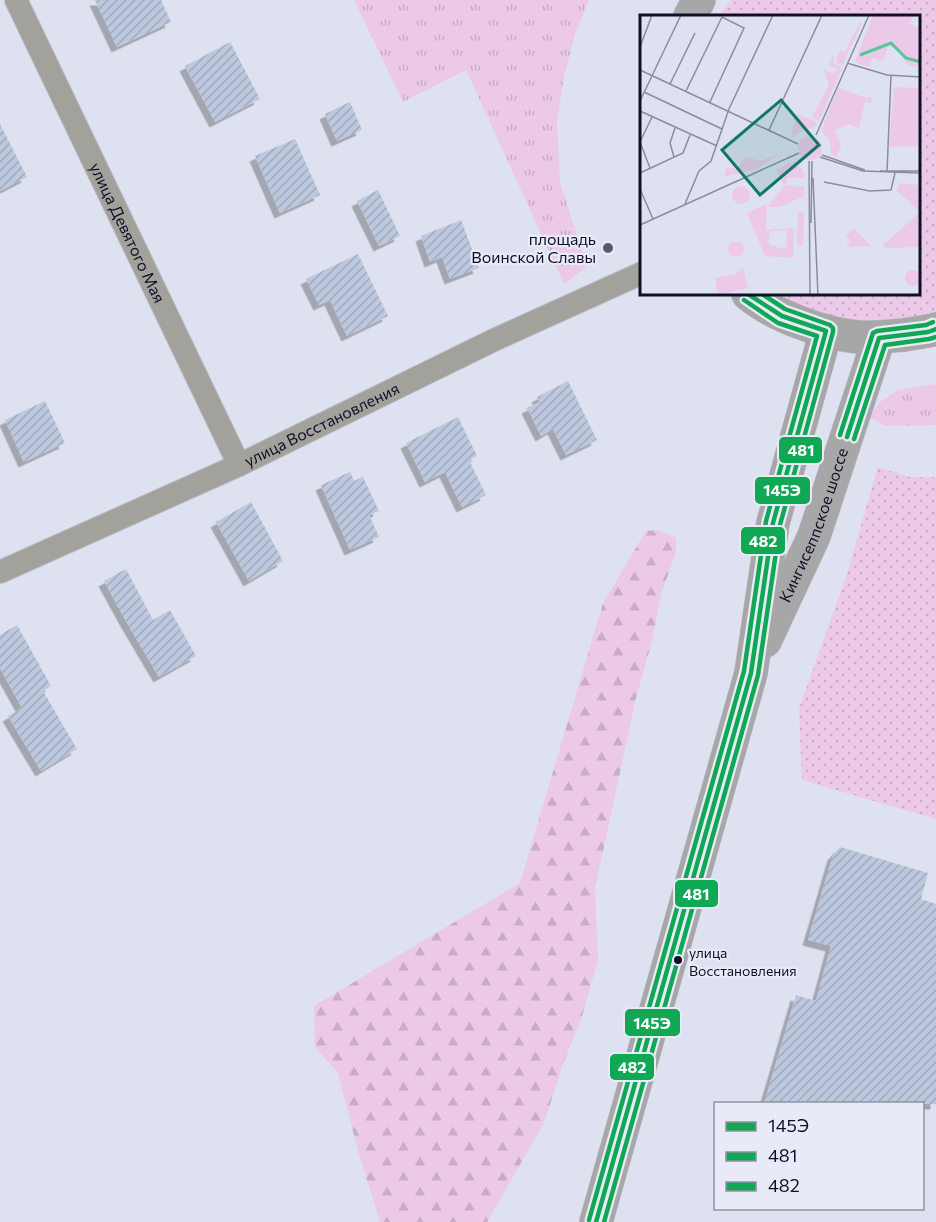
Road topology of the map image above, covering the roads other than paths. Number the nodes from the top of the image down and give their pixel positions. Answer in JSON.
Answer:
{"nodes":[{"id":1,"x":16,"y":0,"type":"edge"},
{"id":2,"x":699,"y":0,"type":"edge"},
{"id":3,"x":691,"y":15,"type":"edge"},
{"id":4,"x":640,"y":274,"type":"edge"},
{"id":5,"x":751,"y":296,"type":"edge"},
{"id":6,"x":936,"y":329,"type":"edge"},
{"id":7,"x":826,"y":331,"type":"junction"},
{"id":8,"x":879,"y":338,"type":"junction"},
{"id":9,"x":239,"y":465,"type":"junction"},
{"id":10,"x":0,"y":572,"type":"edge"},
{"id":11,"x":751,"y":673,"type":"junction"},
{"id":12,"x":596,"y":1222,"type":"edge"}],
"edges":[{"from":1,"to":9,"type":"street","name":"улица Девятого Мая"},
{"from":2,"to":3,"type":"main road"},
{"from":4,"to":9,"type":"street","name":"улица Восстановления"},
{"from":5,"to":7,"type":"main road"},
{"from":6,"to":8,"type":"main road"},
{"from":7,"to":8,"type":"main road"},
{"from":7,"to":11,"type":"main road","name":"Кингисеппское шоссе"},
{"from":8,"to":11,"type":"main road","name":"Кингисеппское шоссе"},
{"from":9,"to":10,"type":"street","name":"улица Восстановления"},
{"from":11,"to":12,"type":"main road","name":"Кингисеппское шоссе"}]}
